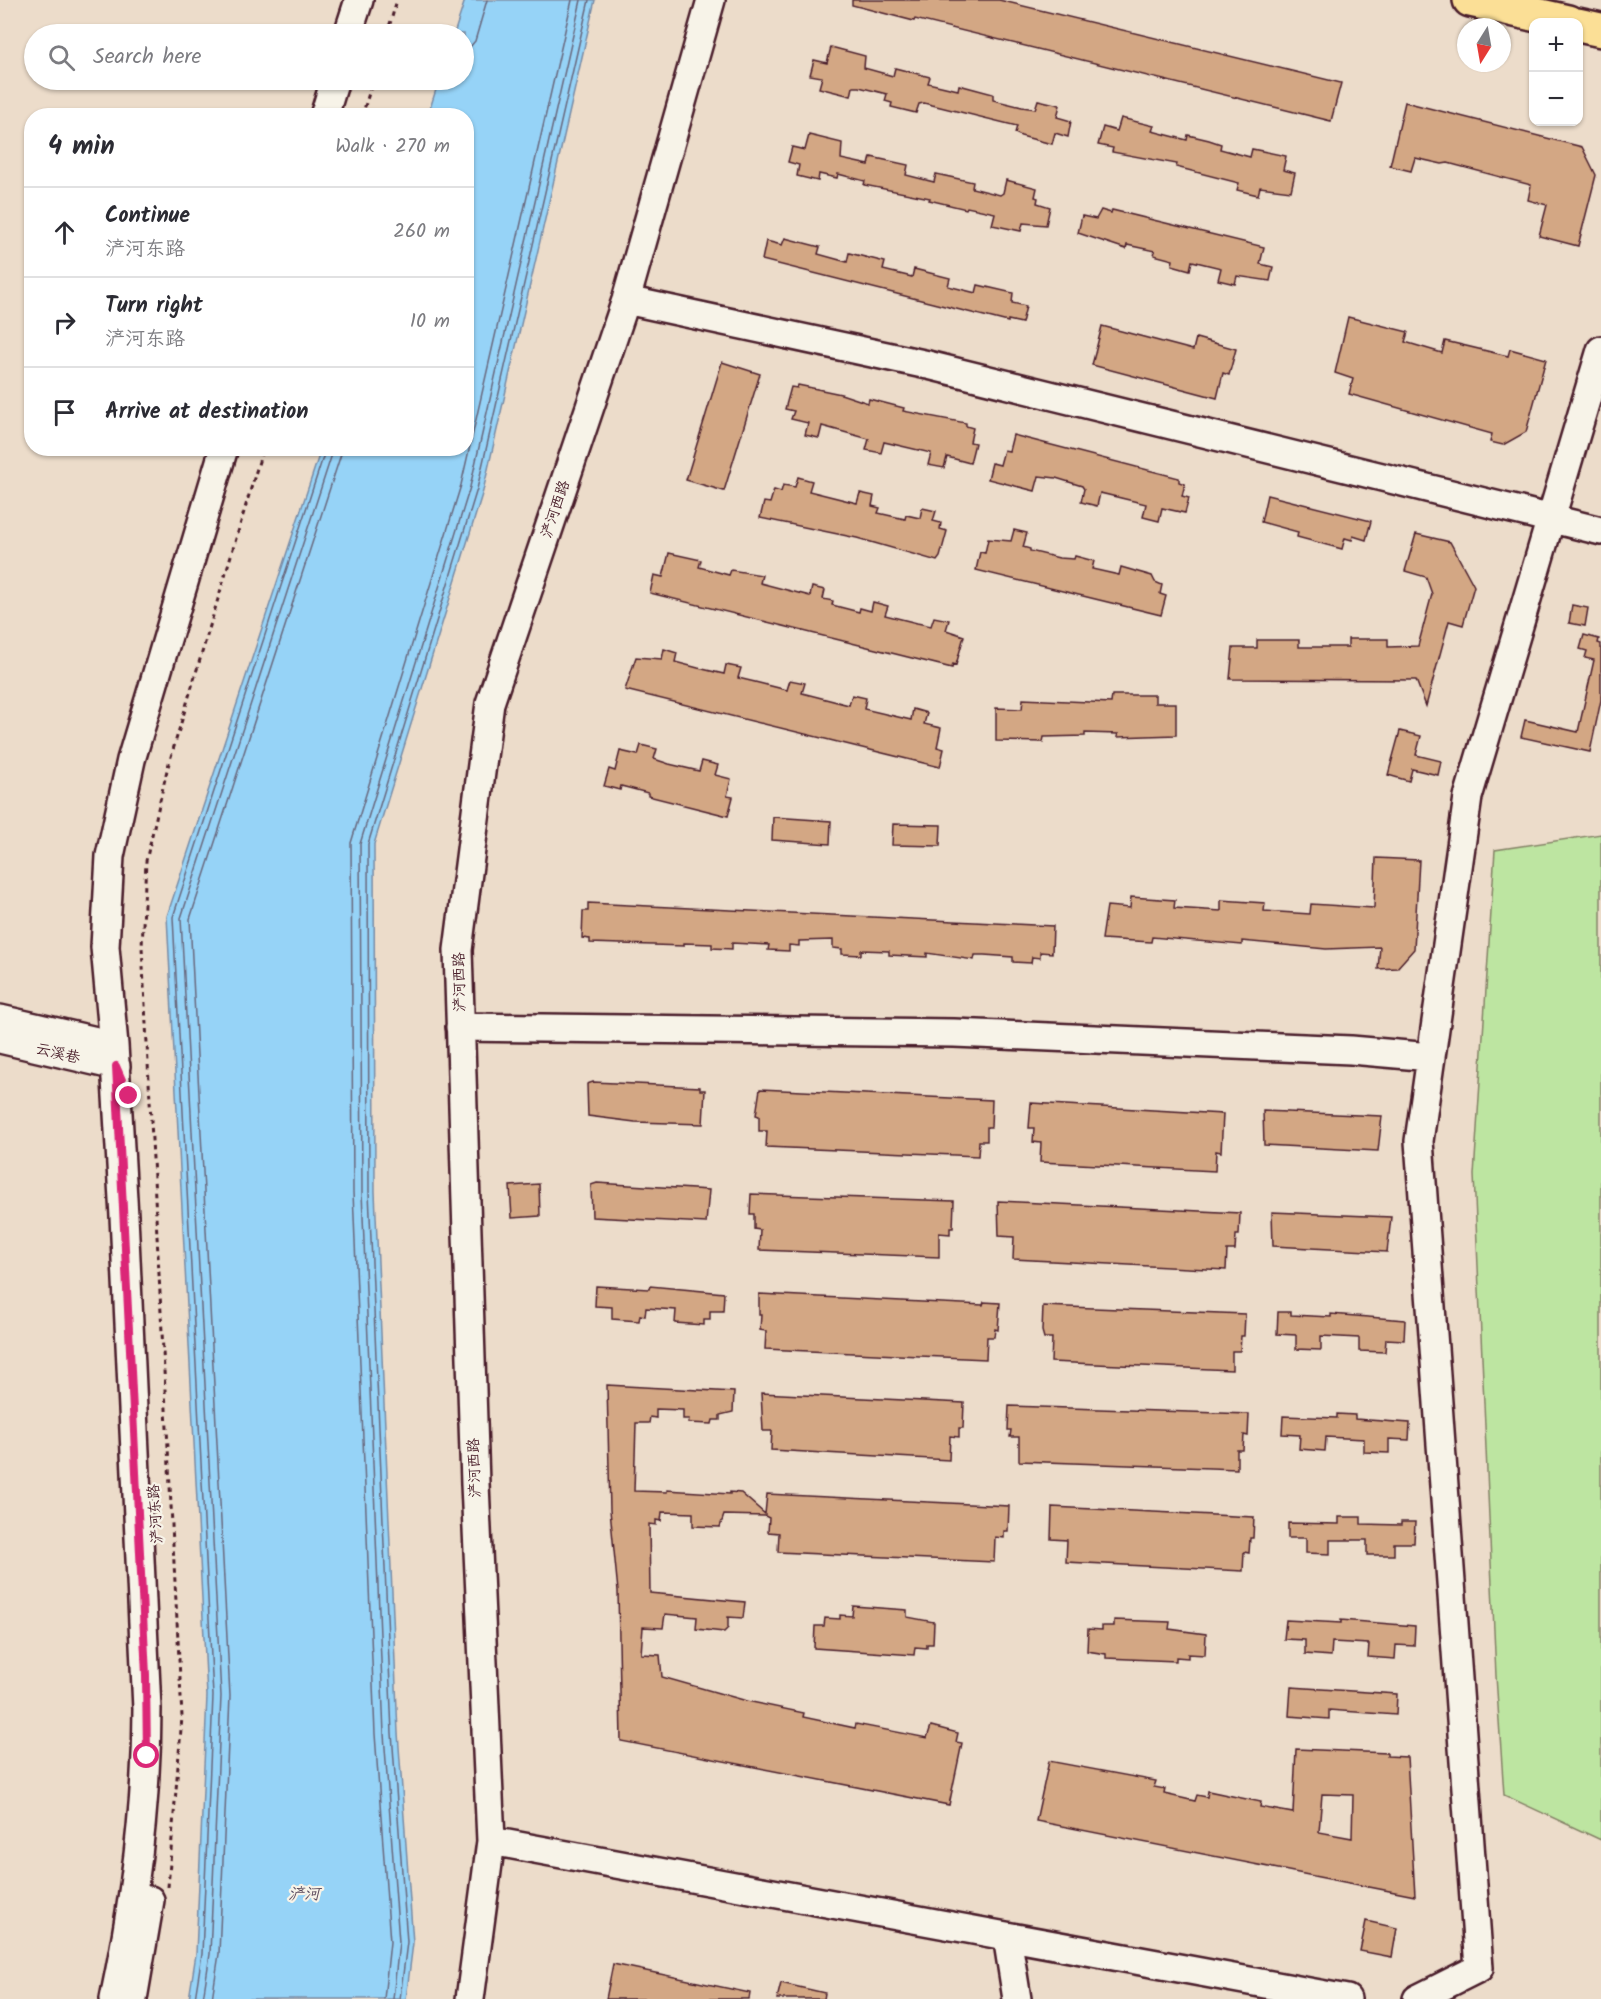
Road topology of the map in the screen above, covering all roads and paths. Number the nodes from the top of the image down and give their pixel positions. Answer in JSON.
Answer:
{"nodes":[{"id":1,"x":358,"y":0,"type":"edge"},
{"id":2,"x":397,"y":0,"type":"edge"},
{"id":3,"x":711,"y":0,"type":"edge"},
{"id":4,"x":1470,"y":0,"type":"edge"},
{"id":5,"x":1550,"y":18,"type":"edge"},
{"id":6,"x":351,"y":24,"type":"edge"},
{"id":7,"x":390,"y":24,"type":"edge"},
{"id":8,"x":1583,"y":26,"type":"edge"},
{"id":9,"x":1601,"y":30,"type":"edge"},
{"id":10,"x":332,"y":90,"type":"edge"},
{"id":11,"x":370,"y":90,"type":"edge"},
{"id":12,"x":326,"y":108,"type":"edge"},
{"id":13,"x":364,"y":108,"type":"edge"},
{"id":14,"x":626,"y":300,"type":"junction"},
{"id":15,"x":1601,"y":350,"type":"edge"},
{"id":16,"x":222,"y":456,"type":"edge"},
{"id":17,"x":261,"y":456,"type":"edge"},
{"id":18,"x":1552,"y":519,"type":"junction"},
{"id":19,"x":1601,"y":531,"type":"edge"},
{"id":20,"x":0,"y":1019,"type":"edge"},
{"id":21,"x":460,"y":1027,"type":"junction"},
{"id":22,"x":0,"y":1039,"type":"edge"},
{"id":23,"x":115,"y":1056,"type":"junction"},
{"id":24,"x":1431,"y":1057,"type":"junction"},
{"id":25,"x":491,"y":1841,"type":"junction"},
{"id":26,"x":167,"y":1889,"type":"dead end"},
{"id":27,"x":1007,"y":1935,"type":"junction"},
{"id":28,"x":114,"y":1999,"type":"edge"},
{"id":29,"x":134,"y":1999,"type":"edge"},
{"id":30,"x":470,"y":1999,"type":"edge"},
{"id":31,"x":1017,"y":1999,"type":"edge"},
{"id":32,"x":1347,"y":1999,"type":"edge"},
{"id":33,"x":1417,"y":1999,"type":"edge"}],
"edges":[{"from":1,"to":6,"type":"street"},
{"from":2,"to":7,"type":"path"},
{"from":3,"to":14,"type":"street","name":"浐河西路"},
{"from":4,"to":5,"type":"main road"},
{"from":8,"to":9,"type":"main road"},
{"from":10,"to":12,"type":"street"},
{"from":11,"to":13,"type":"path"},
{"from":14,"to":18,"type":"street"},
{"from":14,"to":21,"type":"street","name":"浐河西路"},
{"from":15,"to":18,"type":"street"},
{"from":16,"to":23,"type":"street"},
{"from":17,"to":26,"type":"path"},
{"from":18,"to":19,"type":"street"},
{"from":18,"to":24,"type":"street"},
{"from":20,"to":23,"type":"street","name":"云溪巷"},
{"from":21,"to":24,"type":"street"},
{"from":21,"to":25,"type":"street","name":"浐河西路"},
{"from":22,"to":23,"type":"street","name":"云溪巷"},
{"from":23,"to":28,"type":"street","name":"浐河东路"},
{"from":23,"to":29,"type":"street","name":"浐河东路"},
{"from":24,"to":33,"type":"street"},
{"from":25,"to":27,"type":"street"},
{"from":25,"to":30,"type":"street","name":"浐河西路"},
{"from":27,"to":31,"type":"street"},
{"from":27,"to":32,"type":"street"}]}
